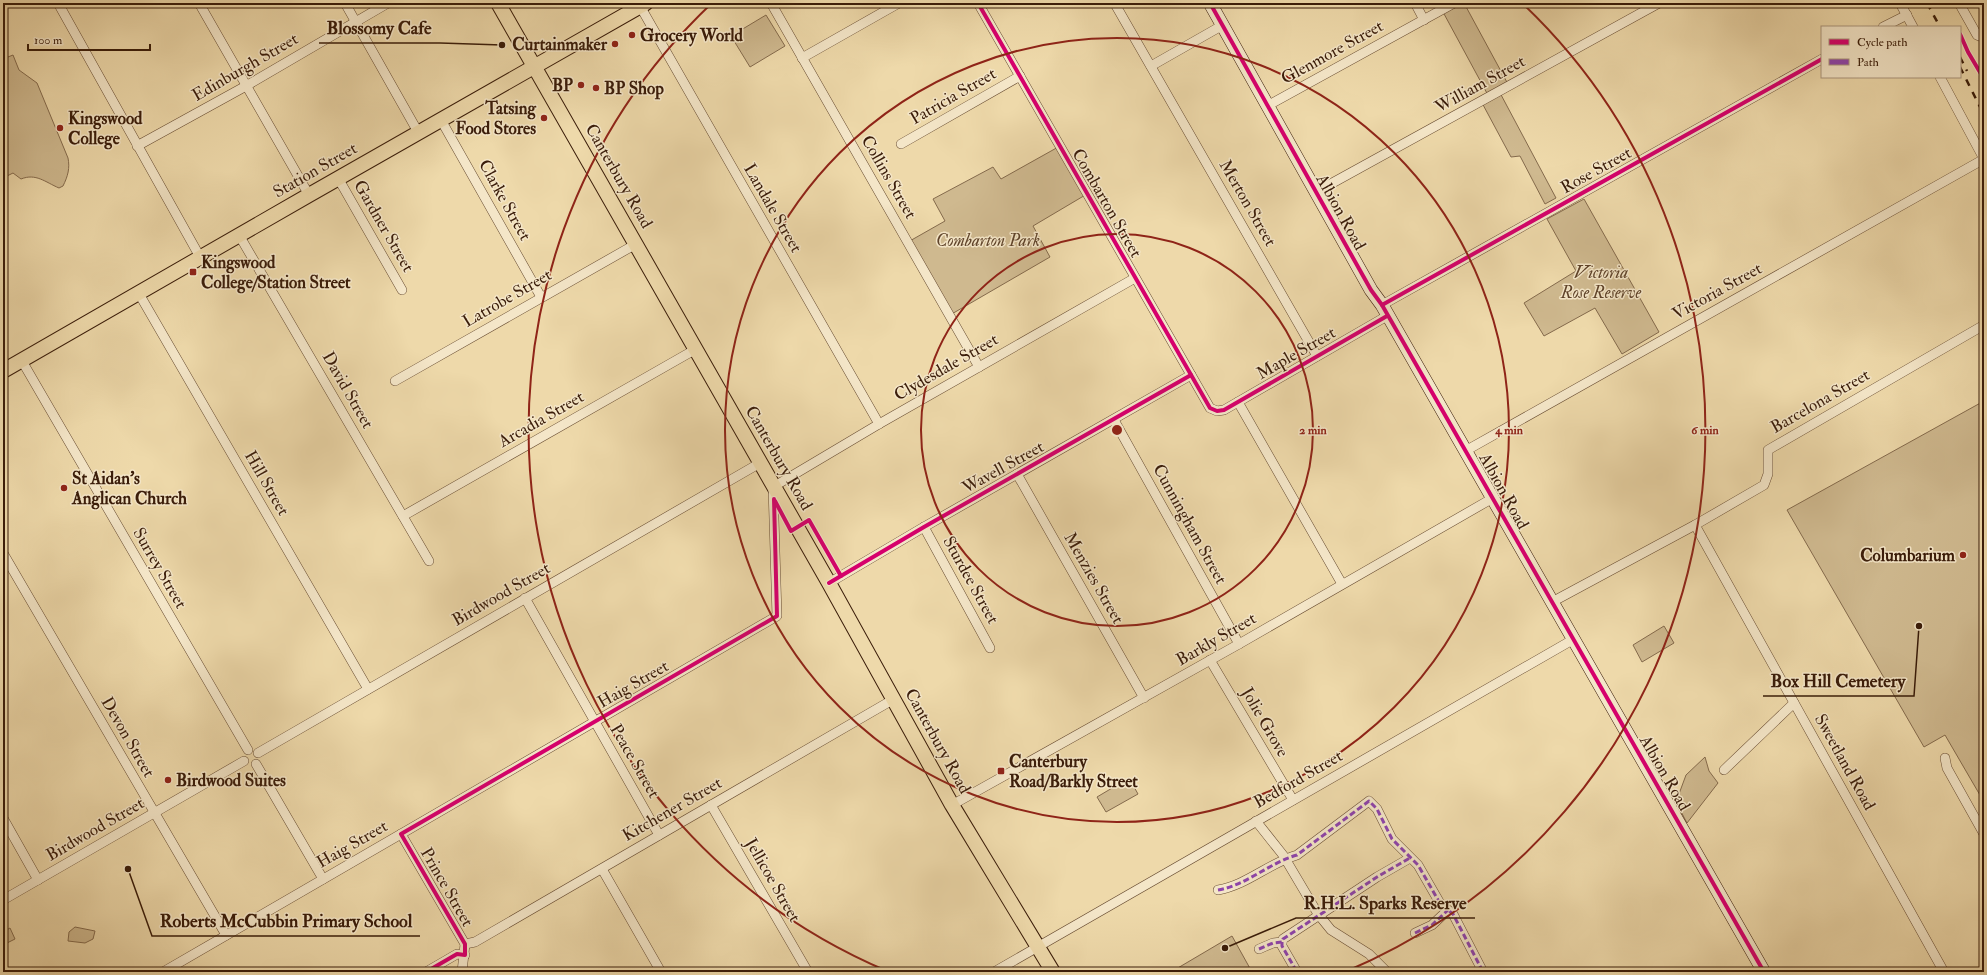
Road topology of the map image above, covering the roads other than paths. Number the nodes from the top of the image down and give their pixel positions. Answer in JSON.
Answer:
{"nodes":[{"id":1,"x":58,"y":3,"type":"edge"},
{"id":2,"x":199,"y":3,"type":"edge"},
{"id":3,"x":345,"y":3,"type":"edge"},
{"id":4,"x":388,"y":3,"type":"edge"},
{"id":5,"x":498,"y":3,"type":"edge"},
{"id":6,"x":771,"y":3,"type":"edge"},
{"id":7,"x":899,"y":3,"type":"edge"},
{"id":8,"x":978,"y":3,"type":"edge"},
{"id":9,"x":1210,"y":3,"type":"edge"},
{"id":10,"x":1415,"y":3,"type":"edge"},
{"id":11,"x":1454,"y":3,"type":"edge"},
{"id":12,"x":1659,"y":3,"type":"edge"},
{"id":13,"x":1900,"y":3,"type":"edge"},
{"id":14,"x":1960,"y":3,"type":"edge"},
{"id":15,"x":1115,"y":4,"type":"dead end"},
{"id":16,"x":643,"y":5,"type":"edge"},
{"id":17,"x":1906,"y":15,"type":"junction"},
{"id":18,"x":1424,"y":20,"type":"junction"},
{"id":19,"x":356,"y":22,"type":"junction"},
{"id":20,"x":1223,"y":25,"type":"junction"},
{"id":21,"x":1885,"y":26,"type":"edge"},
{"id":22,"x":1912,"y":26,"type":"edge"},
{"id":23,"x":1981,"y":36,"type":"edge"},
{"id":24,"x":802,"y":58,"type":"junction"},
{"id":25,"x":1821,"y":60,"type":"edge"},
{"id":26,"x":535,"y":66,"type":"junction"},
{"id":27,"x":1151,"y":66,"type":"junction"},
{"id":28,"x":1020,"y":76,"type":"junction"},
{"id":29,"x":1941,"y":78,"type":"edge"},
{"id":30,"x":246,"y":86,"type":"junction"},
{"id":31,"x":1267,"y":106,"type":"junction"},
{"id":32,"x":441,"y":120,"type":"junction"},
{"id":33,"x":418,"y":132,"type":"junction"},
{"id":34,"x":902,"y":144,"type":"dead end"},
{"id":35,"x":137,"y":146,"type":"junction"},
{"id":36,"x":1984,"y":159,"type":"edge"},
{"id":37,"x":338,"y":178,"type":"junction"},
{"id":38,"x":1316,"y":192,"type":"junction"},
{"id":39,"x":309,"y":194,"type":"junction"},
{"id":40,"x":239,"y":235,"type":"junction"},
{"id":41,"x":636,"y":244,"type":"junction"},
{"id":42,"x":200,"y":257,"type":"junction"},
{"id":43,"x":1135,"y":278,"type":"junction"},
{"id":44,"x":402,"y":290,"type":"dead end"},
{"id":45,"x":138,"y":292,"type":"junction"},
{"id":46,"x":541,"y":297,"type":"junction"},
{"id":47,"x":1385,"y":310,"type":"junction"},
{"id":48,"x":1984,"y":325,"type":"edge"},
{"id":49,"x":696,"y":349,"type":"junction"},
{"id":50,"x":1317,"y":356,"type":"junction"},
{"id":51,"x":22,"y":360,"type":"junction"},
{"id":52,"x":979,"y":367,"type":"junction"},
{"id":53,"x":3,"y":371,"type":"edge"},
{"id":54,"x":1191,"y":375,"type":"junction"},
{"id":55,"x":394,"y":381,"type":"dead end"},
{"id":56,"x":1238,"y":402,"type":"junction"},
{"id":57,"x":1217,"y":411,"type":"joint"},
{"id":58,"x":1114,"y":420,"type":"junction"},
{"id":59,"x":879,"y":424,"type":"junction"},
{"id":60,"x":1467,"y":450,"type":"junction"},
{"id":61,"x":760,"y":463,"type":"junction"},
{"id":62,"x":1017,"y":474,"type":"junction"},
{"id":63,"x":773,"y":487,"type":"junction"},
{"id":64,"x":1493,"y":498,"type":"junction"},
{"id":65,"x":403,"y":516,"type":"junction"},
{"id":66,"x":1695,"y":525,"type":"junction"},
{"id":67,"x":924,"y":527,"type":"junction"},
{"id":68,"x":3,"y":553,"type":"edge"},
{"id":69,"x":429,"y":561,"type":"dead end"},
{"id":70,"x":830,"y":583,"type":"junction"},
{"id":71,"x":1342,"y":584,"type":"junction"},
{"id":72,"x":525,"y":598,"type":"junction"},
{"id":73,"x":1552,"y":602,"type":"junction"},
{"id":74,"x":1574,"y":639,"type":"junction"},
{"id":75,"x":1239,"y":644,"type":"junction"},
{"id":76,"x":990,"y":648,"type":"dead end"},
{"id":77,"x":1210,"y":660,"type":"junction"},
{"id":78,"x":368,"y":689,"type":"junction"},
{"id":79,"x":1144,"y":698,"type":"junction"},
{"id":80,"x":894,"y":699,"type":"junction"},
{"id":81,"x":1794,"y":703,"type":"junction"},
{"id":82,"x":594,"y":722,"type":"junction"},
{"id":83,"x":248,"y":750,"type":"junction"},
{"id":84,"x":258,"y":753,"type":"junction"},
{"id":85,"x":1945,"y":758,"type":"dead end"},
{"id":86,"x":244,"y":761,"type":"junction"},
{"id":87,"x":256,"y":764,"type":"junction"},
{"id":88,"x":1724,"y":770,"type":"dead end"},
{"id":89,"x":1293,"y":800,"type":"junction"},
{"id":90,"x":711,"y":805,"type":"junction"},
{"id":91,"x":952,"y":805,"type":"junction"},
{"id":92,"x":154,"y":814,"type":"junction"},
{"id":93,"x":3,"y":818,"type":"edge"},
{"id":94,"x":1256,"y":822,"type":"junction"},
{"id":95,"x":401,"y":834,"type":"junction"},
{"id":96,"x":1984,"y":834,"type":"edge"},
{"id":97,"x":659,"y":835,"type":"junction"},
{"id":98,"x":1285,"y":858,"type":"junction"},
{"id":99,"x":1410,"y":858,"type":"junction"},
{"id":100,"x":602,"y":869,"type":"junction"},
{"id":101,"x":323,"y":879,"type":"junction"},
{"id":102,"x":38,"y":880,"type":"junction"},
{"id":103,"x":1218,"y":890,"type":"dead end"},
{"id":104,"x":3,"y":900,"type":"edge"},
{"id":105,"x":1448,"y":910,"type":"junction"},
{"id":106,"x":1320,"y":915,"type":"junction"},
{"id":107,"x":1415,"y":933,"type":"dead end"},
{"id":108,"x":226,"y":935,"type":"junction"},
{"id":109,"x":1282,"y":942,"type":"junction"},
{"id":110,"x":465,"y":944,"type":"junction"},
{"id":111,"x":1039,"y":947,"type":"junction"},
{"id":112,"x":1259,"y":949,"type":"dead end"},
{"id":113,"x":465,"y":955,"type":"junction"},
{"id":114,"x":1481,"y":968,"type":"dead end"},
{"id":115,"x":163,"y":972,"type":"edge"},
{"id":116,"x":426,"y":972,"type":"edge"},
{"id":117,"x":462,"y":972,"type":"edge"},
{"id":118,"x":661,"y":972,"type":"edge"},
{"id":119,"x":808,"y":972,"type":"edge"},
{"id":120,"x":994,"y":972,"type":"edge"},
{"id":121,"x":1053,"y":972,"type":"edge"},
{"id":122,"x":1297,"y":972,"type":"edge"},
{"id":123,"x":1387,"y":972,"type":"edge"},
{"id":124,"x":1764,"y":972,"type":"edge"},
{"id":125,"x":1944,"y":972,"type":"edge"}],
"edges":[{"from":1,"to":35,"type":"street"},
{"from":2,"to":30,"type":"street"},
{"from":3,"to":19,"type":"street"},
{"from":4,"to":19,"type":"street","name":"Edinburgh Street"},
{"from":5,"to":26,"type":"main road","name":"Canterbury Road"},
{"from":6,"to":24,"type":"street","name":"Collins Street"},
{"from":7,"to":24,"type":"street"},
{"from":8,"to":28,"type":"street","name":"Combarton Street"},
{"from":9,"to":20,"type":"street","name":"Albion Road"},
{"from":10,"to":18,"type":"street"},
{"from":11,"to":18,"type":"street","name":"Glenmore Street"},
{"from":12,"to":38,"type":"street","name":"William Street"},
{"from":13,"to":17,"type":"street"},
{"from":14,"to":23,"type":"street"},
{"from":15,"to":27,"type":"street","name":"Merton Street"},
{"from":16,"to":26,"type":"main road","name":"Station Street"},
{"from":16,"to":59,"type":"street","name":"Landale Street"},
{"from":17,"to":21,"type":"street"},
{"from":17,"to":22,"type":"street"},
{"from":18,"to":31,"type":"street","name":"Glenmore Street"},
{"from":19,"to":30,"type":"street","name":"Edinburgh Street"},
{"from":19,"to":33,"type":"street"},
{"from":20,"to":27,"type":"street"},
{"from":20,"to":31,"type":"street","name":"Albion Road"},
{"from":24,"to":52,"type":"street","name":"Collins Street"},
{"from":25,"to":47,"type":"street","name":"Rose Street"},
{"from":26,"to":32,"type":"main road","name":"Station Street"},
{"from":26,"to":41,"type":"main road","name":"Canterbury Road"},
{"from":27,"to":50,"type":"street","name":"Merton Street"},
{"from":28,"to":34,"type":"street","name":"Patricia Street"},
{"from":28,"to":43,"type":"street","name":"Combarton Street"},
{"from":29,"to":36,"type":"street"},
{"from":30,"to":35,"type":"street","name":"Edinburgh Street"},
{"from":30,"to":39,"type":"street"},
{"from":31,"to":38,"type":"street","name":"Albion Road"},
{"from":32,"to":33,"type":"main road","name":"Station Street"},
{"from":32,"to":46,"type":"street","name":"Clarke Street"},
{"from":33,"to":37,"type":"main road","name":"Station Street"},
{"from":35,"to":42,"type":"street"},
{"from":36,"to":60,"type":"street","name":"Victoria Street"},
{"from":37,"to":39,"type":"main road","name":"Station Street"},
{"from":37,"to":44,"type":"street","name":"Gardner Street"},
{"from":38,"to":47,"type":"street","name":"Albion Road"},
{"from":39,"to":40,"type":"main road","name":"Station Street"},
{"from":40,"to":42,"type":"main road","name":"Station Street"},
{"from":40,"to":65,"type":"street","name":"David Street"},
{"from":41,"to":46,"type":"street","name":"Latrobe Street"},
{"from":41,"to":49,"type":"main road","name":"Canterbury Road"},
{"from":42,"to":45,"type":"main road","name":"Station Street"},
{"from":43,"to":52,"type":"street","name":"Clydesdale Street"},
{"from":43,"to":54,"type":"street","name":"Combarton Street"},
{"from":45,"to":51,"type":"main road","name":"Station Street"},
{"from":45,"to":78,"type":"street","name":"Hill Street"},
{"from":46,"to":55,"type":"street","name":"Latrobe Street"},
{"from":47,"to":50,"type":"street","name":"Maple Street"},
{"from":47,"to":60,"type":"street","name":"Albion Road"},
{"from":48,"to":66,"type":"street","name":"Barcelona Street"},
{"from":49,"to":61,"type":"main road","name":"Canterbury Road"},
{"from":49,"to":65,"type":"street","name":"Arcadia Street"},
{"from":50,"to":56,"type":"street","name":"Maple Street"},
{"from":51,"to":53,"type":"main road","name":"Station Street"},
{"from":51,"to":83,"type":"street","name":"Surrey Street"},
{"from":52,"to":59,"type":"street","name":"Clydesdale Street"},
{"from":54,"to":57,"type":"street","name":"Combarton Street"},
{"from":54,"to":58,"type":"street","name":"Wavell Street"},
{"from":56,"to":57,"type":"street","name":"Maple Street"},
{"from":56,"to":71,"type":"street"},
{"from":58,"to":62,"type":"street","name":"Wavell Street"},
{"from":58,"to":75,"type":"street","name":"Cunningham Street"},
{"from":59,"to":63,"type":"street","name":"Clydesdale Street"},
{"from":60,"to":64,"type":"street","name":"Albion Road"},
{"from":61,"to":63,"type":"main road","name":"Canterbury Road"},
{"from":61,"to":72,"type":"street","name":"Birdwood Street"},
{"from":62,"to":67,"type":"street","name":"Wavell Street"},
{"from":62,"to":79,"type":"street","name":"Menzies Street"},
{"from":63,"to":70,"type":"main road","name":"Canterbury Road"},
{"from":63,"to":82,"type":"street","name":"Haig Street"},
{"from":64,"to":71,"type":"street","name":"Barkly Street"},
{"from":64,"to":73,"type":"street","name":"Albion Road"},
{"from":65,"to":69,"type":"street","name":"David Street"},
{"from":66,"to":73,"type":"street","name":"Barcelona Street"},
{"from":66,"to":81,"type":"street","name":"Sweetland Road"},
{"from":67,"to":70,"type":"street","name":"Wavell Street"},
{"from":67,"to":76,"type":"street","name":"Sturdee Street"},
{"from":68,"to":92,"type":"street","name":"Devon Street"},
{"from":70,"to":80,"type":"main road","name":"Canterbury Road"},
{"from":71,"to":75,"type":"street","name":"Barkly Street"},
{"from":72,"to":78,"type":"street","name":"Birdwood Street"},
{"from":72,"to":82,"type":"street","name":"Peace Street"},
{"from":73,"to":74,"type":"street","name":"Albion Road"},
{"from":74,"to":89,"type":"street","name":"Bedford Street"},
{"from":74,"to":124,"type":"street","name":"Albion Road"},
{"from":75,"to":77,"type":"street","name":"Barkly Street"},
{"from":77,"to":79,"type":"street","name":"Barkly Street"},
{"from":77,"to":89,"type":"street","name":"Jolie Grove"},
{"from":78,"to":84,"type":"street","name":"Birdwood Street"},
{"from":79,"to":91,"type":"street","name":"Barkly Street"},
{"from":80,"to":90,"type":"street","name":"Kitchener Street"},
{"from":80,"to":91,"type":"main road","name":"Canterbury Road"},
{"from":81,"to":88,"type":"street"},
{"from":81,"to":125,"type":"street","name":"Sweetland Road"},
{"from":82,"to":95,"type":"street","name":"Haig Street"},
{"from":82,"to":97,"type":"street","name":"Peace Street"},
{"from":83,"to":84,"type":"street"},
{"from":83,"to":86,"type":"street"},
{"from":84,"to":87,"type":"street"},
{"from":85,"to":96,"type":"street"},
{"from":86,"to":87,"type":"street"},
{"from":86,"to":92,"type":"street","name":"Birdwood Street"},
{"from":87,"to":101,"type":"street"},
{"from":89,"to":94,"type":"street","name":"Bedford Street"},
{"from":90,"to":97,"type":"street","name":"Kitchener Street"},
{"from":90,"to":119,"type":"street","name":"Jellicoe Street"},
{"from":91,"to":111,"type":"main road","name":"Canterbury Road"},
{"from":92,"to":102,"type":"street","name":"Birdwood Street"},
{"from":92,"to":108,"type":"street","name":"Devon Street"},
{"from":93,"to":102,"type":"street"},
{"from":94,"to":98,"type":"street"},
{"from":94,"to":111,"type":"street","name":"Bedford Street"},
{"from":95,"to":101,"type":"street","name":"Haig Street"},
{"from":95,"to":110,"type":"street","name":"Prince Street"},
{"from":97,"to":100,"type":"street","name":"Kitchener Street"},
{"from":98,"to":99,"type":"street"},
{"from":98,"to":103,"type":"street"},
{"from":98,"to":106,"type":"street"},
{"from":99,"to":105,"type":"street"},
{"from":99,"to":106,"type":"street"},
{"from":100,"to":110,"type":"street","name":"Kitchener Street"},
{"from":100,"to":118,"type":"street"},
{"from":101,"to":108,"type":"street","name":"Haig Street"},
{"from":102,"to":104,"type":"street","name":"Birdwood Street"},
{"from":105,"to":107,"type":"street"},
{"from":105,"to":114,"type":"street"},
{"from":106,"to":109,"type":"street"},
{"from":106,"to":123,"type":"street"},
{"from":108,"to":115,"type":"street","name":"Haig Street"},
{"from":109,"to":112,"type":"street"},
{"from":109,"to":122,"type":"street"},
{"from":110,"to":113,"type":"street","name":"Prince Street"},
{"from":111,"to":120,"type":"street","name":"Bedford Street"},
{"from":111,"to":121,"type":"main road","name":"Canterbury Road"},
{"from":113,"to":116,"type":"street"},
{"from":113,"to":117,"type":"street","name":"Prince Street"}]}
